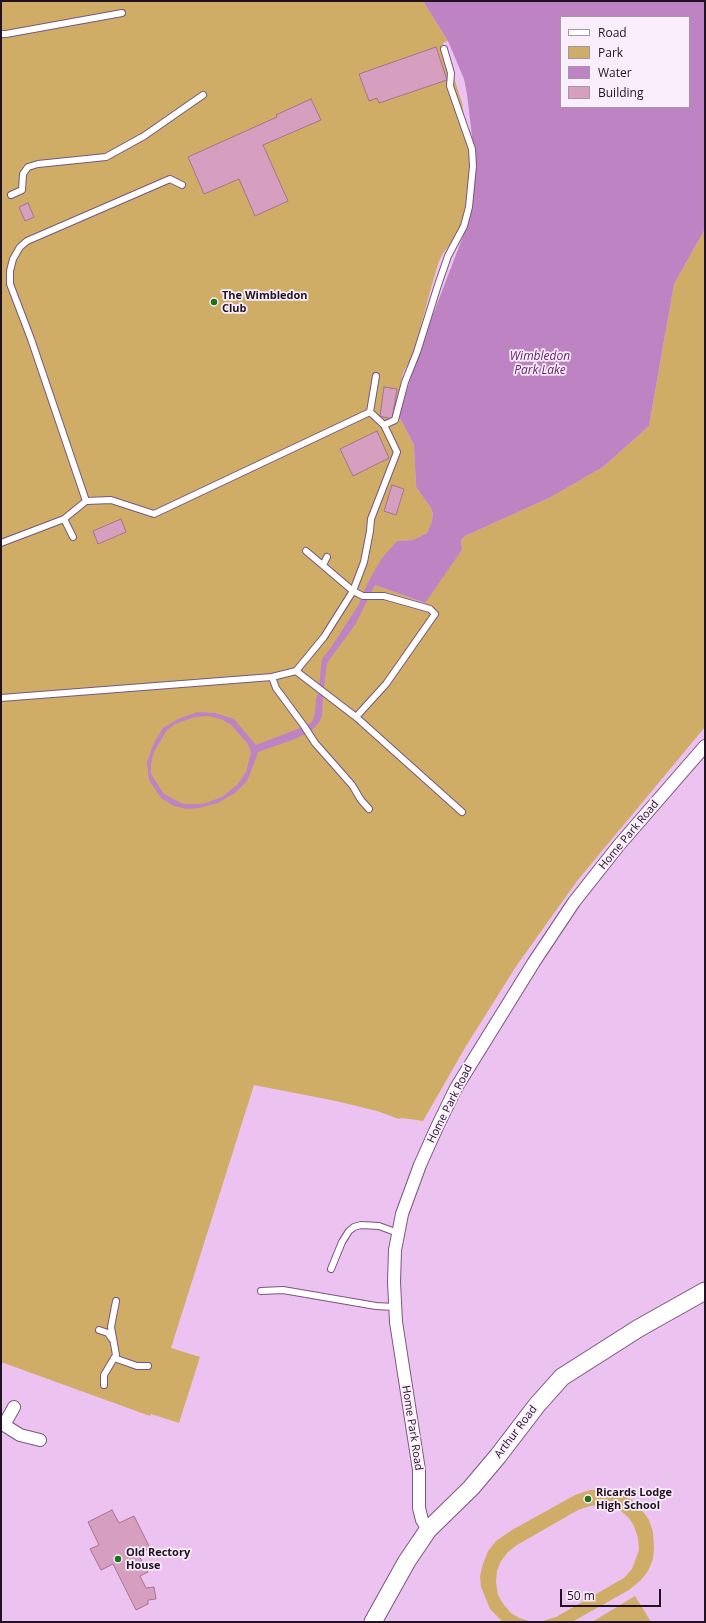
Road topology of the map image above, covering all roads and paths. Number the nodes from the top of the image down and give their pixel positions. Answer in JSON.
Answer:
{"nodes":[{"id":1,"x":122,"y":13,"type":"dead end"},
{"id":2,"x":1,"y":34,"type":"edge"},
{"id":3,"x":444,"y":49,"type":"dead end"},
{"id":4,"x":203,"y":95,"type":"dead end"},
{"id":5,"x":182,"y":185,"type":"dead end"},
{"id":6,"x":11,"y":195,"type":"dead end"},
{"id":7,"x":376,"y":376,"type":"dead end"},
{"id":8,"x":370,"y":412,"type":"junction"},
{"id":9,"x":384,"y":425,"type":"junction"},
{"id":10,"x":86,"y":501,"type":"junction"},
{"id":11,"x":64,"y":519,"type":"junction"},
{"id":12,"x":73,"y":537,"type":"dead end"},
{"id":13,"x":1,"y":543,"type":"edge"},
{"id":14,"x":306,"y":551,"type":"dead end"},
{"id":15,"x":327,"y":557,"type":"dead end"},
{"id":16,"x":323,"y":566,"type":"junction"},
{"id":17,"x":353,"y":591,"type":"junction"},
{"id":18,"x":296,"y":671,"type":"junction"},
{"id":19,"x":272,"y":677,"type":"junction"},
{"id":20,"x":1,"y":698,"type":"edge"},
{"id":21,"x":356,"y":718,"type":"junction"},
{"id":22,"x":705,"y":746,"type":"edge"},
{"id":23,"x":369,"y":808,"type":"dead end"},
{"id":24,"x":462,"y":812,"type":"dead end"},
{"id":25,"x":398,"y":1233,"type":"junction"},
{"id":26,"x":331,"y":1269,"type":"dead end"},
{"id":27,"x":261,"y":1291,"type":"dead end"},
{"id":28,"x":705,"y":1291,"type":"edge"},
{"id":29,"x":116,"y":1301,"type":"dead end"},
{"id":30,"x":395,"y":1307,"type":"junction"},
{"id":31,"x":99,"y":1330,"type":"dead end"},
{"id":32,"x":112,"y":1339,"type":"junction"},
{"id":33,"x":114,"y":1358,"type":"junction"},
{"id":34,"x":148,"y":1366,"type":"dead end"},
{"id":35,"x":104,"y":1384,"type":"dead end"},
{"id":36,"x":14,"y":1407,"type":"dead end"},
{"id":37,"x":2,"y":1424,"type":"edge"},
{"id":38,"x":40,"y":1440,"type":"dead end"},
{"id":39,"x":428,"y":1530,"type":"junction"},
{"id":40,"x":373,"y":1622,"type":"edge"}],
"edges":[{"from":1,"to":2,"type":"lane"},
{"from":3,"to":9,"type":"lane"},
{"from":4,"to":6,"type":"lane"},
{"from":5,"to":10,"type":"lane"},
{"from":7,"to":8,"type":"lane"},
{"from":8,"to":9,"type":"lane"},
{"from":8,"to":10,"type":"lane"},
{"from":9,"to":17,"type":"lane"},
{"from":10,"to":11,"type":"lane"},
{"from":11,"to":12,"type":"lane"},
{"from":11,"to":13,"type":"lane"},
{"from":14,"to":16,"type":"lane"},
{"from":15,"to":16,"type":"lane"},
{"from":16,"to":17,"type":"lane"},
{"from":17,"to":18,"type":"lane"},
{"from":17,"to":21,"type":"lane"},
{"from":18,"to":19,"type":"lane"},
{"from":18,"to":21,"type":"lane"},
{"from":19,"to":20,"type":"lane"},
{"from":19,"to":23,"type":"lane"},
{"from":21,"to":24,"type":"lane"},
{"from":22,"to":25,"type":"street","name":"Home Park Road"},
{"from":25,"to":26,"type":"lane"},
{"from":25,"to":30,"type":"street","name":"Home Park Road"},
{"from":27,"to":30,"type":"lane"},
{"from":28,"to":39,"type":"street","name":"Arthur Road"},
{"from":29,"to":32,"type":"lane"},
{"from":30,"to":39,"type":"street","name":"Home Park Road"},
{"from":31,"to":32,"type":"lane"},
{"from":32,"to":33,"type":"lane"},
{"from":33,"to":34,"type":"lane"},
{"from":33,"to":35,"type":"lane"},
{"from":36,"to":37,"type":"street"},
{"from":37,"to":38,"type":"street"},
{"from":39,"to":40,"type":"street","name":"Arthur Road"}]}
